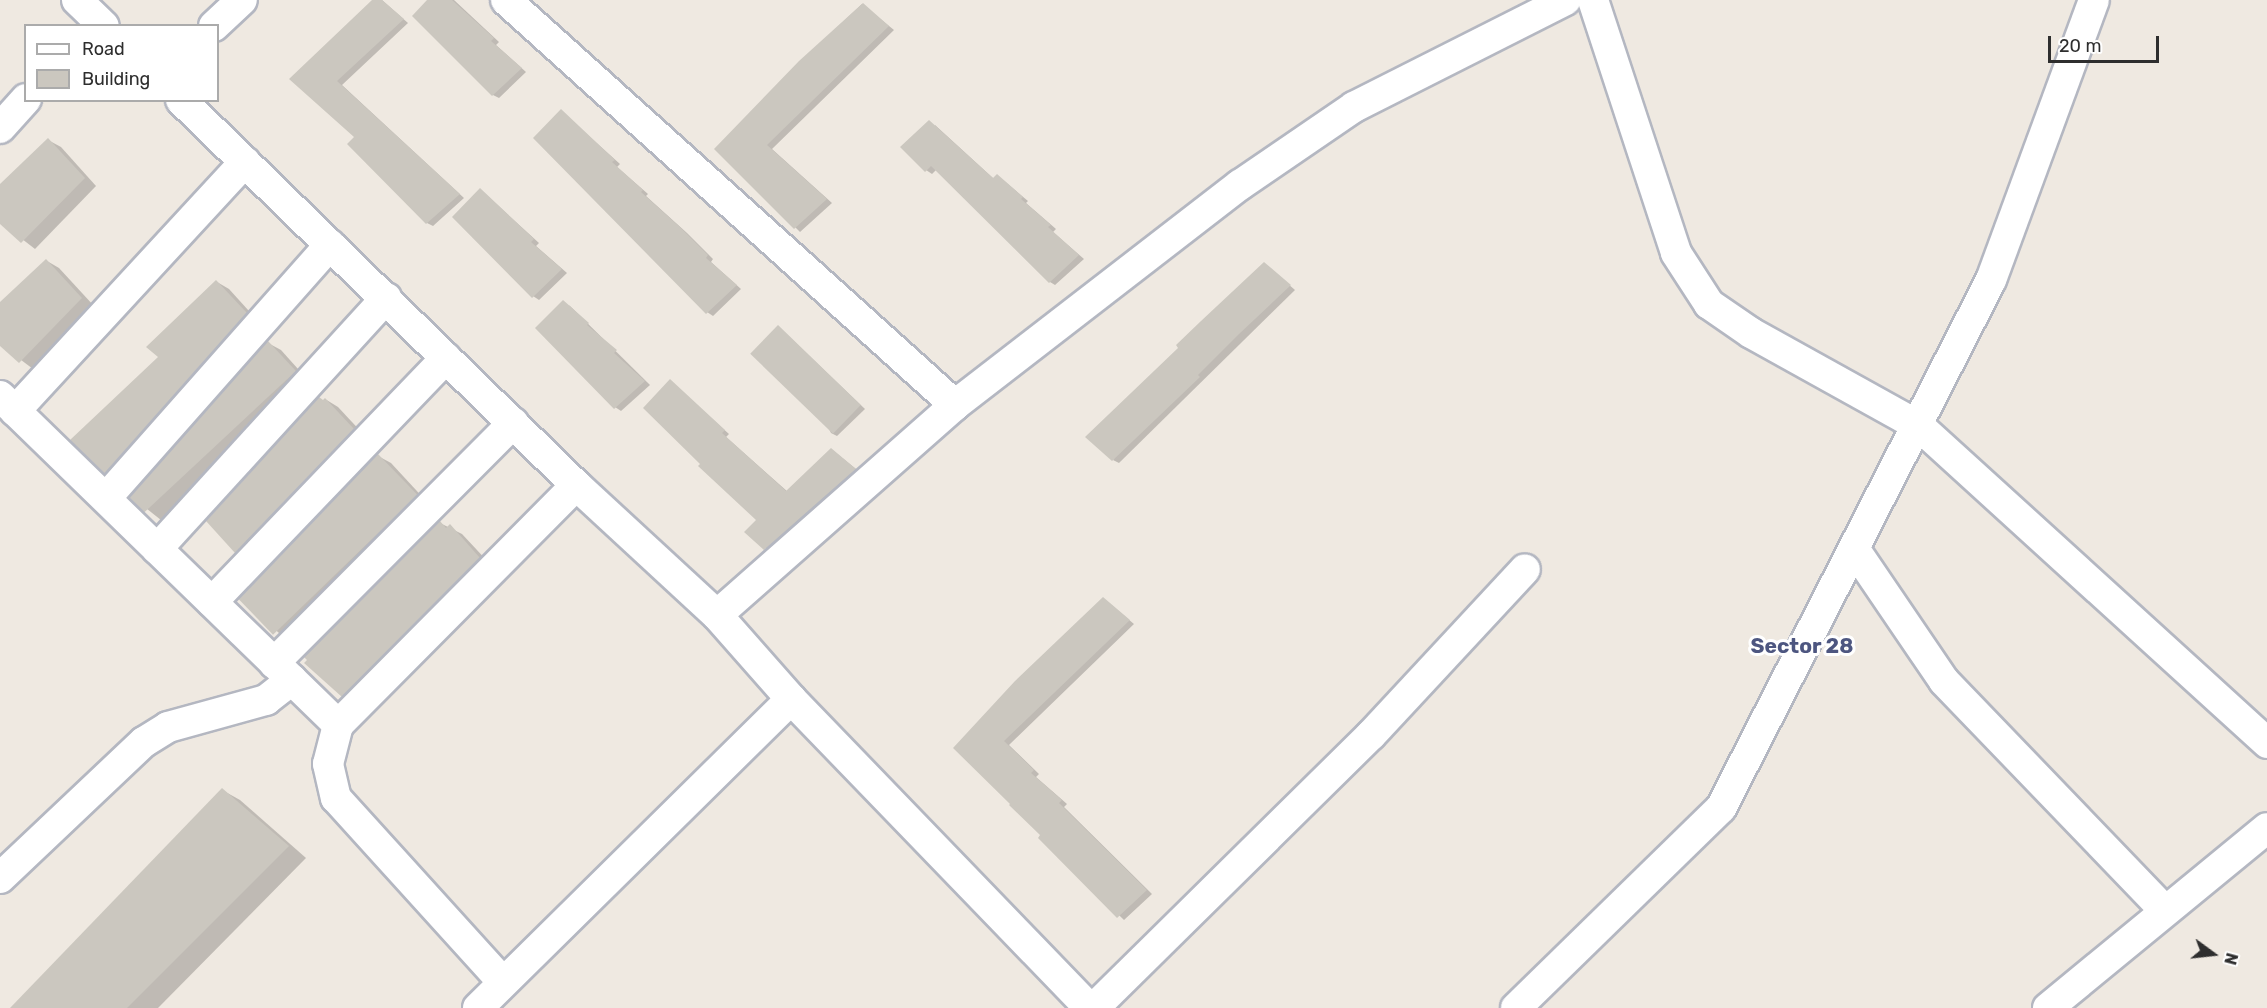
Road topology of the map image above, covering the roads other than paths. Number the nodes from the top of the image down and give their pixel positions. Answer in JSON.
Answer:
{"nodes":[{"id":1,"x":242,"y":0,"type":"edge"},
{"id":2,"x":506,"y":0,"type":"edge"},
{"id":3,"x":1566,"y":0,"type":"edge"},
{"id":4,"x":1593,"y":0,"type":"edge"},
{"id":5,"x":2094,"y":0,"type":"edge"},
{"id":6,"x":216,"y":24,"type":"edge"},
{"id":7,"x":24,"y":101,"type":"edge"},
{"id":8,"x":183,"y":102,"type":"edge"},
{"id":9,"x":0,"y":128,"type":"edge"},
{"id":10,"x":246,"y":162,"type":"junction"},
{"id":11,"x":330,"y":245,"type":"junction"},
{"id":12,"x":386,"y":298,"type":"junction"},
{"id":13,"x":446,"y":358,"type":"junction"},
{"id":14,"x":8,"y":404,"type":"edge"},
{"id":15,"x":955,"y":405,"type":"junction"},
{"id":16,"x":513,"y":423,"type":"junction"},
{"id":17,"x":1919,"y":426,"type":"junction"},
{"id":18,"x":576,"y":485,"type":"junction"},
{"id":19,"x":106,"y":498,"type":"junction"},
{"id":20,"x":157,"y":549,"type":"junction"},
{"id":21,"x":1855,"y":550,"type":"junction"},
{"id":22,"x":1525,"y":569,"type":"dead end"},
{"id":23,"x":212,"y":602,"type":"junction"},
{"id":24,"x":717,"y":615,"type":"junction"},
{"id":25,"x":283,"y":671,"type":"junction"},
{"id":26,"x":791,"y":699,"type":"junction"},
{"id":27,"x":338,"y":725,"type":"junction"},
{"id":28,"x":2267,"y":743,"type":"edge"},
{"id":29,"x":2267,"y":828,"type":"edge"},
{"id":30,"x":0,"y":878,"type":"edge"},
{"id":31,"x":2165,"y":911,"type":"junction"},
{"id":32,"x":503,"y":982,"type":"junction"},
{"id":33,"x":478,"y":1008,"type":"edge"},
{"id":34,"x":1089,"y":1008,"type":"edge"},
{"id":35,"x":1094,"y":1008,"type":"edge"},
{"id":36,"x":1516,"y":1008,"type":"edge"},
{"id":37,"x":2048,"y":1008,"type":"edge"}],
"edges":[{"from":1,"to":6,"type":"street"},
{"from":2,"to":15,"type":"street"},
{"from":3,"to":15,"type":"street"},
{"from":4,"to":17,"type":"street"},
{"from":5,"to":17,"type":"street"},
{"from":7,"to":9,"type":"street"},
{"from":8,"to":10,"type":"street"},
{"from":10,"to":11,"type":"street"},
{"from":10,"to":14,"type":"street"},
{"from":11,"to":12,"type":"street"},
{"from":11,"to":19,"type":"street"},
{"from":12,"to":13,"type":"street"},
{"from":12,"to":20,"type":"street"},
{"from":13,"to":16,"type":"street"},
{"from":13,"to":23,"type":"street"},
{"from":14,"to":19,"type":"street"},
{"from":15,"to":24,"type":"street"},
{"from":16,"to":18,"type":"street"},
{"from":16,"to":25,"type":"street"},
{"from":17,"to":21,"type":"street"},
{"from":17,"to":28,"type":"street"},
{"from":18,"to":24,"type":"street"},
{"from":18,"to":27,"type":"street"},
{"from":19,"to":20,"type":"street"},
{"from":20,"to":23,"type":"street"},
{"from":21,"to":31,"type":"street"},
{"from":21,"to":36,"type":"street"},
{"from":22,"to":35,"type":"street"},
{"from":23,"to":25,"type":"street"},
{"from":24,"to":26,"type":"street"},
{"from":25,"to":27,"type":"street"},
{"from":25,"to":30,"type":"street"},
{"from":26,"to":32,"type":"street"},
{"from":26,"to":34,"type":"street"},
{"from":27,"to":32,"type":"street"},
{"from":29,"to":31,"type":"street"},
{"from":31,"to":37,"type":"street"},
{"from":32,"to":33,"type":"street"}]}
